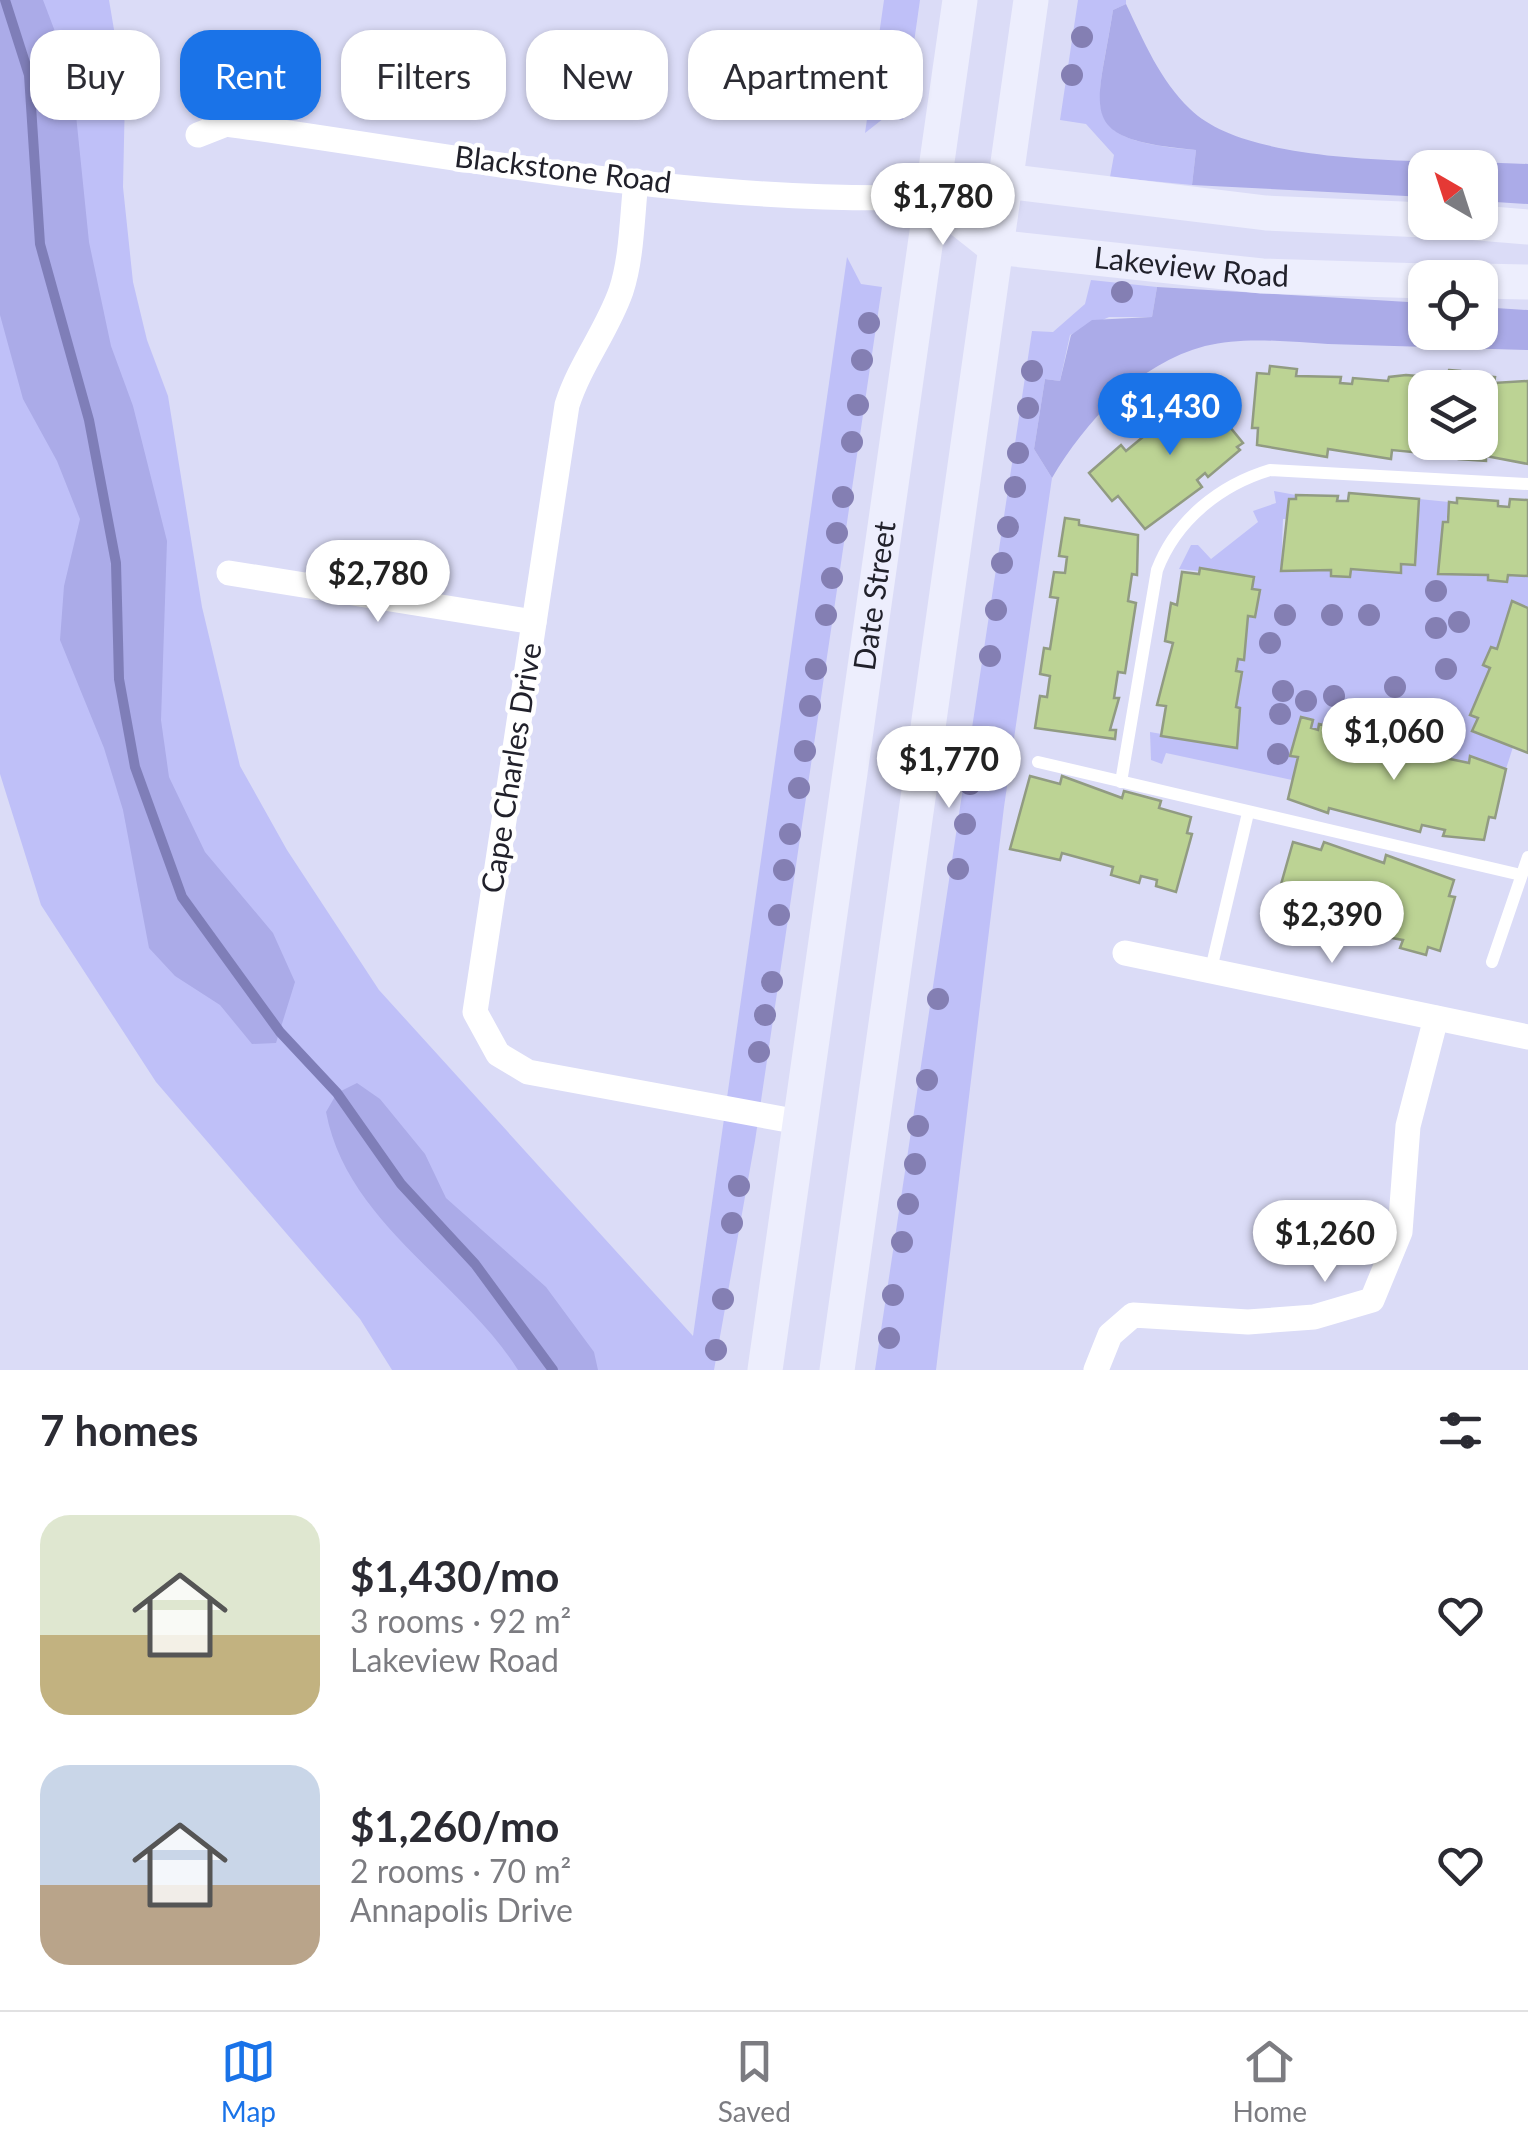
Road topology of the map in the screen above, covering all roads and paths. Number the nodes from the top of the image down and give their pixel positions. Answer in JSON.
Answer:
{"nodes":[{"id":1,"x":960,"y":0,"type":"edge"},
{"id":2,"x":1031,"y":0,"type":"edge"},
{"id":3,"x":198,"y":135,"type":"dead end"},
{"id":4,"x":636,"y":181,"type":"junction"},
{"id":5,"x":1004,"y":181,"type":"junction"},
{"id":6,"x":932,"y":197,"type":"junction"},
{"id":7,"x":1408,"y":219,"type":"edge"},
{"id":8,"x":1498,"y":225,"type":"edge"},
{"id":9,"x":1528,"y":228,"type":"edge"},
{"id":10,"x":995,"y":247,"type":"junction"},
{"id":11,"x":1408,"y":280,"type":"edge"},
{"id":12,"x":1498,"y":281,"type":"edge"},
{"id":13,"x":1528,"y":282,"type":"edge"},
{"id":14,"x":1528,"y":484,"type":"edge"},
{"id":15,"x":229,"y":573,"type":"dead end"},
{"id":16,"x":534,"y":622,"type":"junction"},
{"id":17,"x":1038,"y":762,"type":"dead end"},
{"id":18,"x":1120,"y":782,"type":"junction"},
{"id":19,"x":1248,"y":814,"type":"junction"},
{"id":20,"x":1528,"y":857,"type":"edge"},
{"id":21,"x":1522,"y":875,"type":"junction"},
{"id":22,"x":1125,"y":953,"type":"dead end"},
{"id":23,"x":1492,"y":962,"type":"dead end"},
{"id":24,"x":1211,"y":969,"type":"junction"},
{"id":25,"x":1436,"y":1018,"type":"junction"},
{"id":26,"x":1528,"y":1037,"type":"edge"},
{"id":27,"x":799,"y":1122,"type":"junction"},
{"id":28,"x":765,"y":1370,"type":"edge"},
{"id":29,"x":836,"y":1370,"type":"edge"},
{"id":30,"x":1096,"y":1370,"type":"edge"}],
"edges":[{"from":1,"to":6,"type":"main road","name":"Date Street"},
{"from":2,"to":5,"type":"main road"},
{"from":3,"to":4,"type":"street","name":"Blackstone Road"},
{"from":4,"to":6,"type":"street","name":"Blackstone Road"},
{"from":4,"to":16,"type":"street","name":"Cape Charles Drive"},
{"from":5,"to":6,"type":"main road","name":"Lakeview Road"},
{"from":5,"to":7,"type":"main road","name":"Lakeview Road"},
{"from":5,"to":10,"type":"main road"},
{"from":6,"to":10,"type":"main road"},
{"from":6,"to":27,"type":"main road","name":"Date Street"},
{"from":8,"to":9,"type":"main road"},
{"from":10,"to":11,"type":"main road","name":"Lakeview Road"},
{"from":10,"to":29,"type":"main road"},
{"from":12,"to":13,"type":"main road"},
{"from":14,"to":18,"type":"lane"},
{"from":15,"to":16,"type":"street"},
{"from":16,"to":27,"type":"street","name":"Cape Charles Drive"},
{"from":17,"to":18,"type":"lane"},
{"from":18,"to":19,"type":"lane"},
{"from":19,"to":21,"type":"lane"},
{"from":19,"to":24,"type":"lane"},
{"from":20,"to":21,"type":"lane"},
{"from":21,"to":23,"type":"lane"},
{"from":22,"to":24,"type":"street"},
{"from":24,"to":25,"type":"street"},
{"from":25,"to":26,"type":"street"},
{"from":25,"to":30,"type":"street"},
{"from":27,"to":28,"type":"main road","name":"Date Street"}]}
